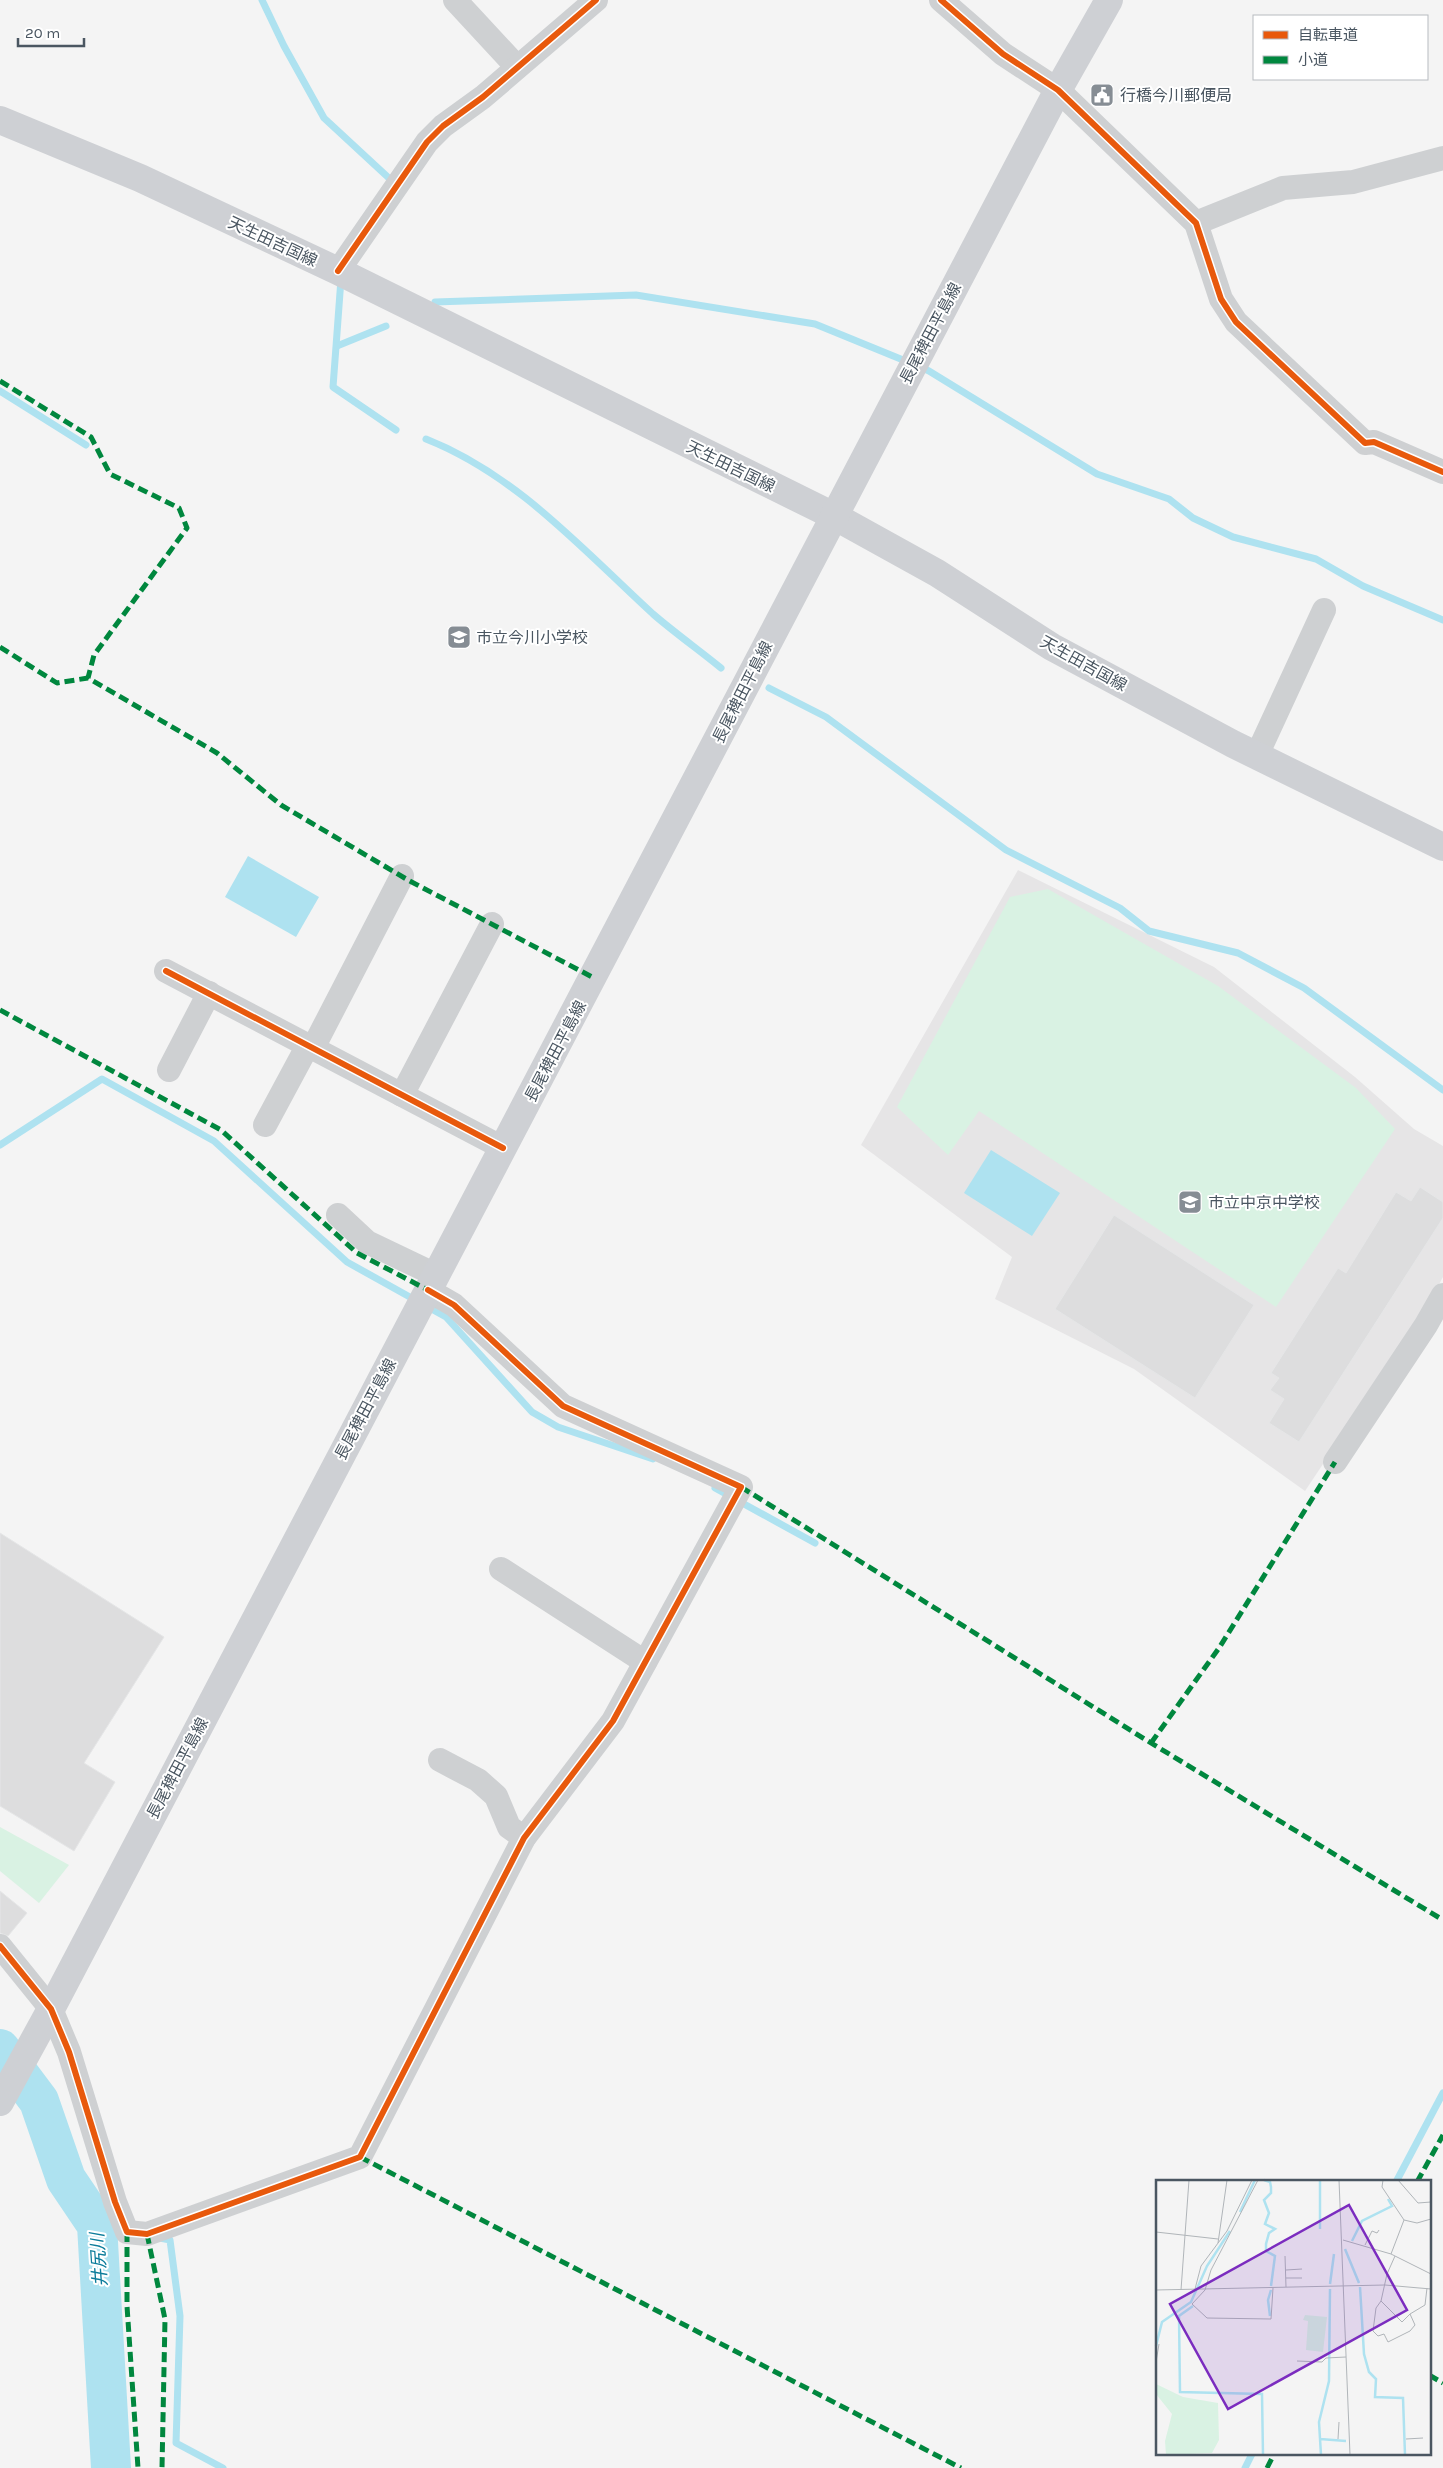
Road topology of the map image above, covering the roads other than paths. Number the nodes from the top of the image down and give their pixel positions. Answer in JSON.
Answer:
{"nodes":[{"id":1,"x":456,"y":0,"type":"edge"},
{"id":2,"x":596,"y":0,"type":"edge"},
{"id":3,"x":941,"y":0,"type":"edge"},
{"id":4,"x":1109,"y":0,"type":"edge"},
{"id":5,"x":517,"y":67,"type":"junction"},
{"id":6,"x":1058,"y":90,"type":"junction"},
{"id":7,"x":0,"y":120,"type":"edge"},
{"id":8,"x":1443,"y":158,"type":"edge"},
{"id":9,"x":1196,"y":223,"type":"junction"},
{"id":10,"x":338,"y":271,"type":"junction"},
{"id":11,"x":1443,"y":472,"type":"edge"},
{"id":12,"x":834,"y":516,"type":"junction"},
{"id":13,"x":1324,"y":610,"type":"dead end"},
{"id":14,"x":1257,"y":755,"type":"junction"},
{"id":15,"x":1443,"y":847,"type":"edge"},
{"id":16,"x":402,"y":876,"type":"dead end"},
{"id":17,"x":492,"y":924,"type":"dead end"},
{"id":18,"x":166,"y":970,"type":"dead end"},
{"id":19,"x":209,"y":993,"type":"junction"},
{"id":20,"x":311,"y":1047,"type":"junction"},
{"id":21,"x":169,"y":1070,"type":"dead end"},
{"id":22,"x":402,"y":1095,"type":"junction"},
{"id":23,"x":266,"y":1125,"type":"dead end"},
{"id":24,"x":503,"y":1148,"type":"junction"},
{"id":25,"x":338,"y":1215,"type":"dead end"},
{"id":26,"x":432,"y":1283,"type":"junction"},
{"id":27,"x":1443,"y":1295,"type":"edge"},
{"id":28,"x":1335,"y":1462,"type":"dead end"},
{"id":29,"x":501,"y":1569,"type":"dead end"},
{"id":30,"x":645,"y":1662,"type":"junction"},
{"id":31,"x":440,"y":1760,"type":"dead end"},
{"id":32,"x":524,"y":1838,"type":"junction"},
{"id":33,"x":0,"y":1946,"type":"edge"},
{"id":34,"x":48,"y":2016,"type":"junction"},
{"id":35,"x":0,"y":2102,"type":"edge"}],
"edges":[{"from":1,"to":5,"type":"street"},
{"from":2,"to":5,"type":"street"},
{"from":3,"to":6,"type":"street"},
{"from":4,"to":6,"type":"main road","name":"長尾稗田平島線"},
{"from":5,"to":10,"type":"street"},
{"from":6,"to":9,"type":"street"},
{"from":6,"to":12,"type":"main road","name":"長尾稗田平島線"},
{"from":7,"to":10,"type":"main road","name":"天生田吉国線"},
{"from":8,"to":9,"type":"street"},
{"from":9,"to":11,"type":"street"},
{"from":10,"to":12,"type":"main road","name":"天生田吉国線"},
{"from":12,"to":14,"type":"main road","name":"天生田吉国線"},
{"from":12,"to":24,"type":"main road","name":"長尾稗田平島線"},
{"from":13,"to":14,"type":"street"},
{"from":14,"to":15,"type":"main road","name":"天生田吉国線"},
{"from":16,"to":20,"type":"street"},
{"from":17,"to":22,"type":"street"},
{"from":18,"to":19,"type":"street"},
{"from":19,"to":20,"type":"street"},
{"from":19,"to":21,"type":"street"},
{"from":20,"to":22,"type":"street"},
{"from":20,"to":23,"type":"street"},
{"from":22,"to":24,"type":"street"},
{"from":24,"to":26,"type":"main road","name":"長尾稗田平島線"},
{"from":25,"to":26,"type":"street"},
{"from":26,"to":30,"type":"street"},
{"from":26,"to":34,"type":"main road","name":"長尾稗田平島線"},
{"from":27,"to":28,"type":"street"},
{"from":29,"to":30,"type":"street"},
{"from":30,"to":32,"type":"street"},
{"from":31,"to":32,"type":"street"},
{"from":32,"to":34,"type":"street"},
{"from":33,"to":34,"type":"street"},
{"from":34,"to":35,"type":"main road","name":"長尾稗田平島線"}]}
